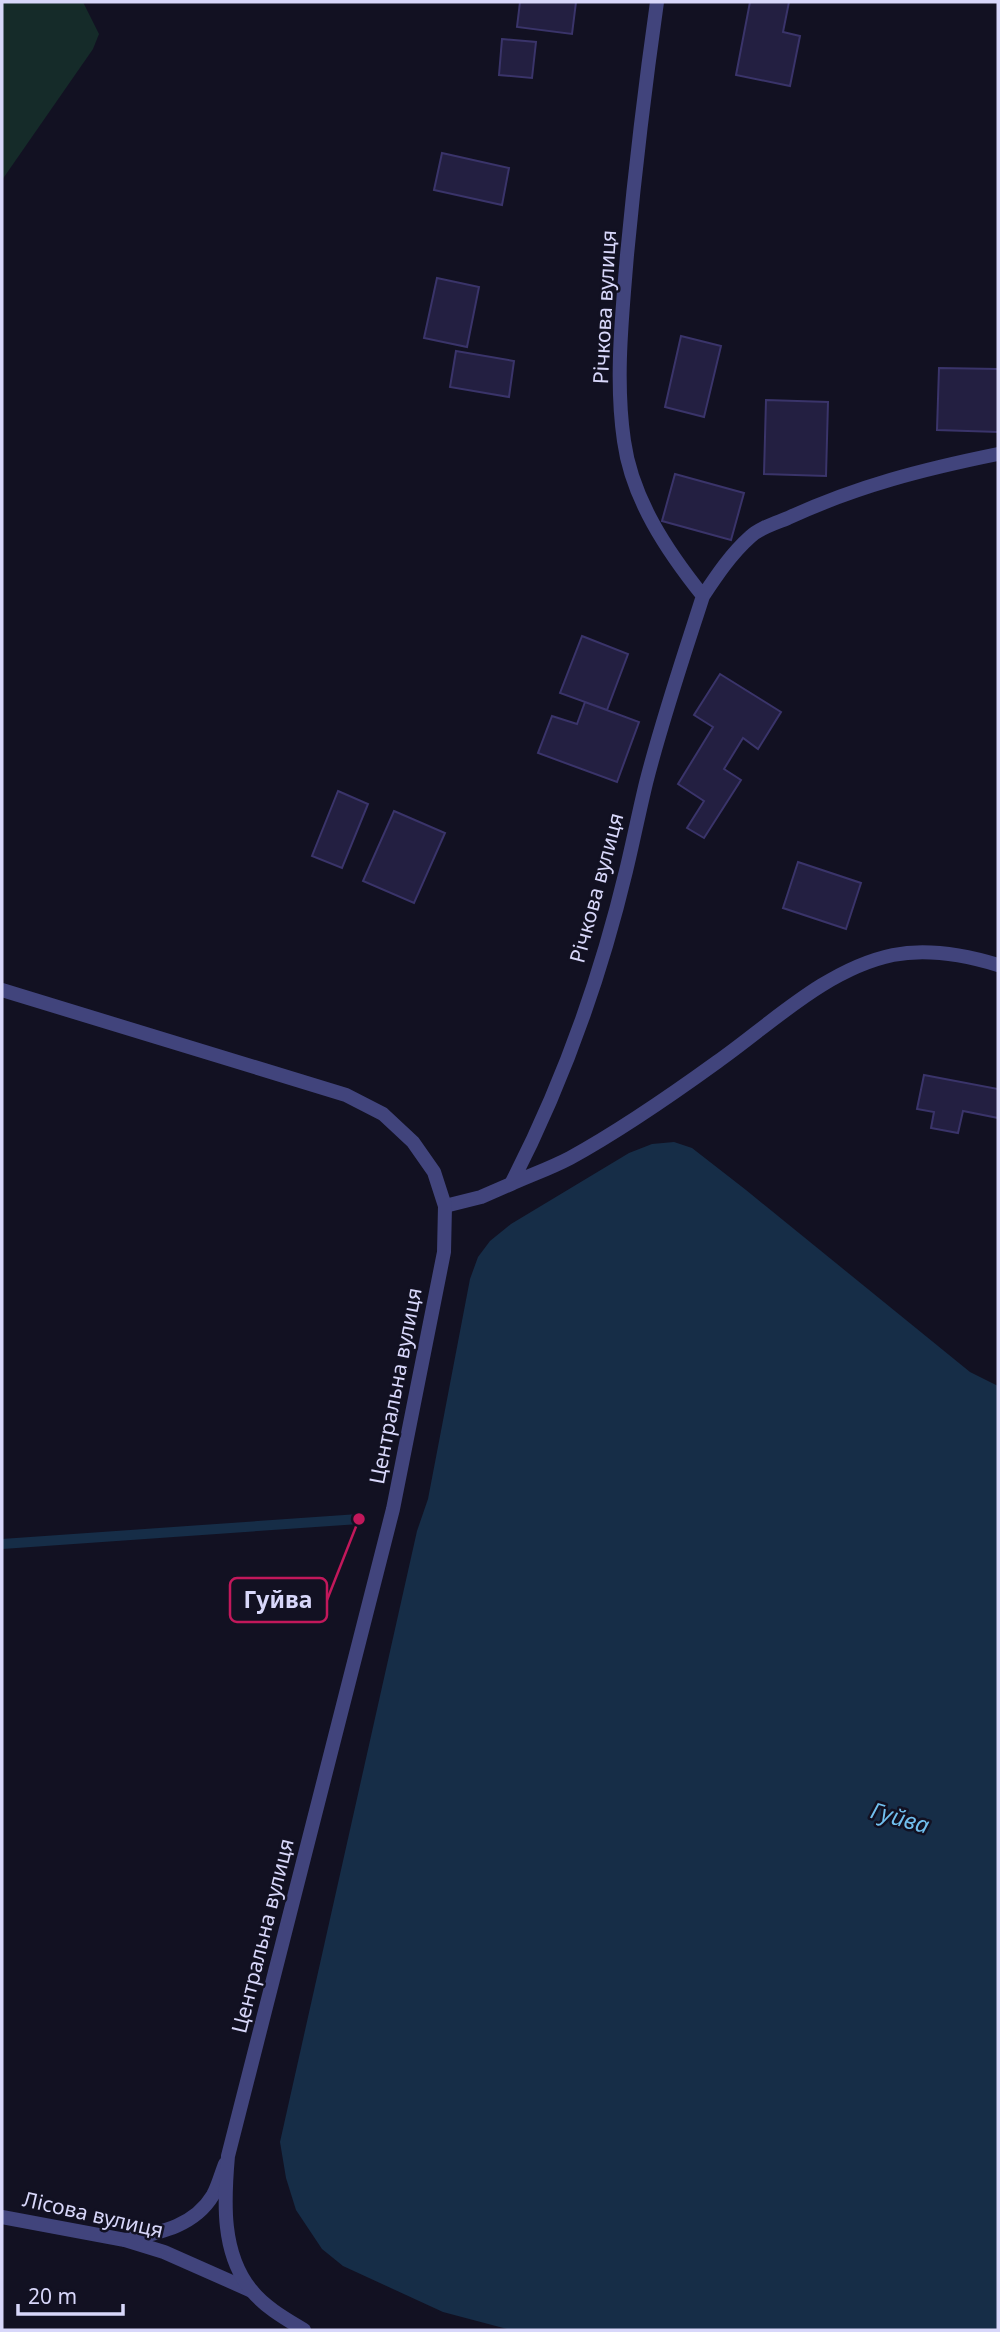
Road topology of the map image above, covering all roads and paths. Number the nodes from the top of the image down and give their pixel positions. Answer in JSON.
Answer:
{"nodes":[{"id":1,"x":657,"y":2,"type":"edge"},
{"id":2,"x":998,"y":454,"type":"edge"},
{"id":3,"x":703,"y":596,"type":"junction"},
{"id":4,"x":998,"y":965,"type":"edge"},
{"id":5,"x":2,"y":990,"type":"edge"},
{"id":6,"x":511,"y":1184,"type":"junction"},
{"id":7,"x":445,"y":1206,"type":"junction"},
{"id":8,"x":228,"y":2156,"type":"junction"},
{"id":9,"x":2,"y":2217,"type":"edge"},
{"id":10,"x":125,"y":2240,"type":"junction"},
{"id":11,"x":252,"y":2291,"type":"junction"},
{"id":12,"x":304,"y":2330,"type":"edge"}],
"edges":[{"from":1,"to":3,"type":"street","name":"Річкова вулиця"},
{"from":2,"to":3,"type":"street","name":"Річкова вулиця"},
{"from":3,"to":6,"type":"street","name":"Річкова вулиця"},
{"from":4,"to":6,"type":"street"},
{"from":5,"to":7,"type":"street","name":"Центральна вулиця"},
{"from":6,"to":7,"type":"street"},
{"from":7,"to":8,"type":"street","name":"Центральна вулиця"},
{"from":8,"to":10,"type":"street"},
{"from":8,"to":11,"type":"street","name":"Центральна вулиця"},
{"from":9,"to":10,"type":"street","name":"Лісова вулиця"},
{"from":10,"to":11,"type":"street","name":"Лісова вулиця"},
{"from":11,"to":12,"type":"street","name":"Центральна вулиця"}]}
